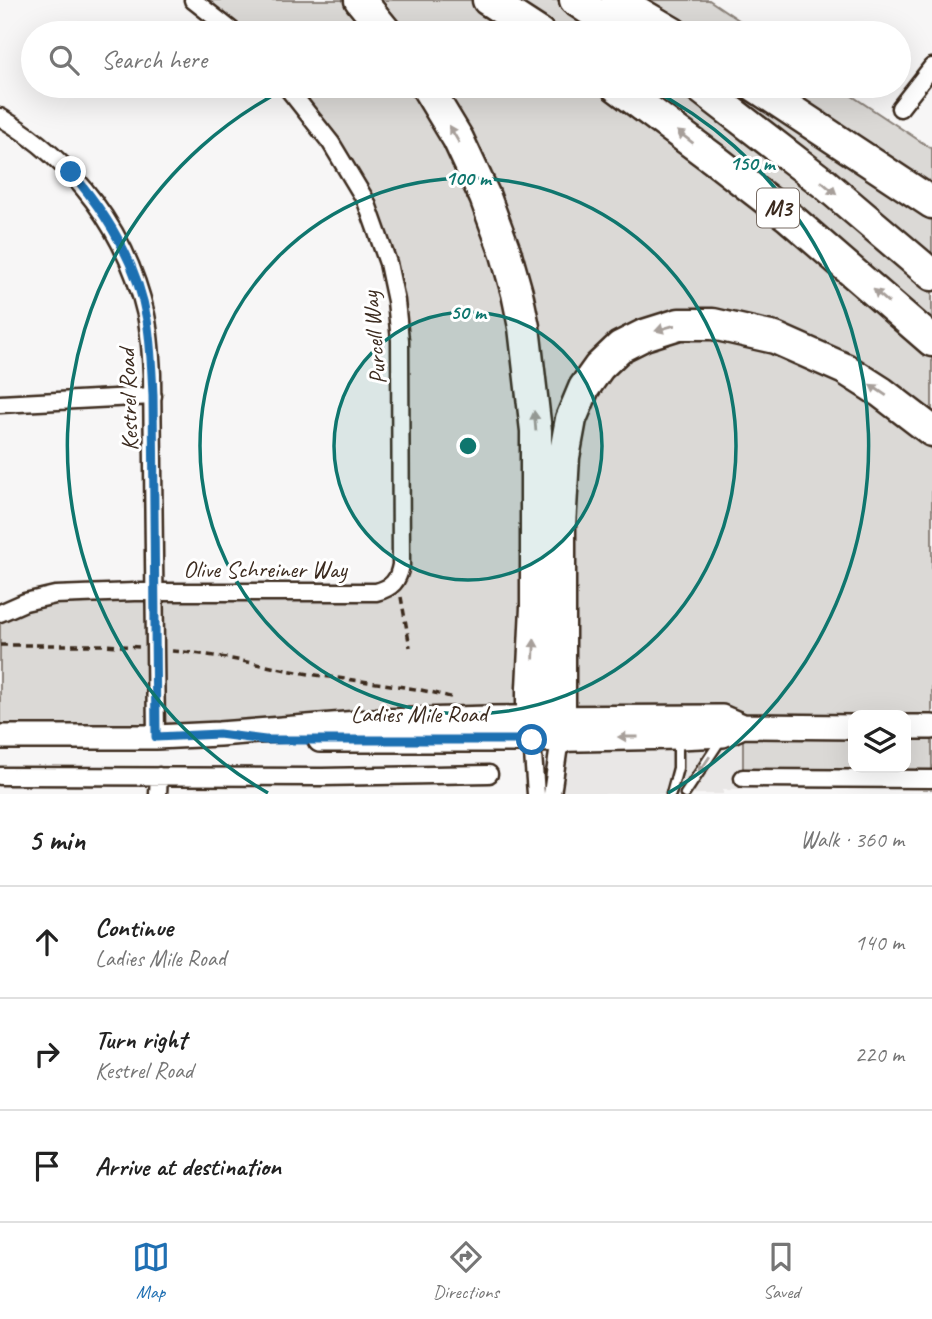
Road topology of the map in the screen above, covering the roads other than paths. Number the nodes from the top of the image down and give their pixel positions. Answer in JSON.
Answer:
{"nodes":[{"id":1,"x":193,"y":0,"type":"edge"},
{"id":2,"x":360,"y":0,"type":"edge"},
{"id":3,"x":488,"y":0,"type":"edge"},
{"id":4,"x":575,"y":0,"type":"edge"},
{"id":5,"x":617,"y":0,"type":"edge"},
{"id":6,"x":220,"y":21,"type":"edge"},
{"id":7,"x":377,"y":21,"type":"edge"},
{"id":8,"x":520,"y":21,"type":"edge"},
{"id":9,"x":607,"y":21,"type":"edge"},
{"id":10,"x":653,"y":21,"type":"edge"},
{"id":11,"x":932,"y":67,"type":"edge"},
{"id":12,"x":911,"y":94,"type":"edge"},
{"id":13,"x":295,"y":98,"type":"edge"},
{"id":14,"x":433,"y":98,"type":"edge"},
{"id":15,"x":631,"y":98,"type":"edge"},
{"id":16,"x":714,"y":98,"type":"edge"},
{"id":17,"x":773,"y":98,"type":"edge"},
{"id":18,"x":908,"y":98,"type":"edge"},
{"id":19,"x":900,"y":108,"type":"dead end"},
{"id":20,"x":0,"y":117,"type":"edge"},
{"id":21,"x":932,"y":203,"type":"edge"},
{"id":22,"x":932,"y":275,"type":"edge"},
{"id":23,"x":932,"y":341,"type":"edge"},
{"id":24,"x":153,"y":396,"type":"junction"},
{"id":25,"x":0,"y":404,"type":"edge"},
{"id":26,"x":932,"y":432,"type":"edge"},
{"id":27,"x":397,"y":579,"type":"joint"},
{"id":28,"x":155,"y":592,"type":"junction"},
{"id":29,"x":0,"y":613,"type":"edge"},
{"id":30,"x":848,"y":727,"type":"edge"},
{"id":31,"x":911,"y":727,"type":"edge"},
{"id":32,"x":932,"y":727,"type":"edge"},
{"id":33,"x":546,"y":728,"type":"junction"},
{"id":34,"x":733,"y":730,"type":"junction"},
{"id":35,"x":0,"y":737,"type":"edge"},
{"id":36,"x":156,"y":737,"type":"junction"},
{"id":37,"x":678,"y":737,"type":"junction"},
{"id":38,"x":489,"y":774,"type":"dead end"},
{"id":39,"x":0,"y":776,"type":"edge"},
{"id":40,"x":159,"y":776,"type":"junction"},
{"id":41,"x":322,"y":777,"type":"junction"},
{"id":42,"x":743,"y":778,"type":"dead end"},
{"id":43,"x":932,"y":779,"type":"edge"},
{"id":44,"x":825,"y":786,"type":"edge"},
{"id":45,"x":158,"y":794,"type":"edge"},
{"id":46,"x":322,"y":794,"type":"edge"},
{"id":47,"x":536,"y":794,"type":"edge"},
{"id":48,"x":552,"y":794,"type":"edge"},
{"id":49,"x":671,"y":794,"type":"edge"},
{"id":50,"x":685,"y":794,"type":"edge"}],
"edges":[{"from":1,"to":6,"type":"street"},
{"from":2,"to":7,"type":"highway"},
{"from":3,"to":8,"type":"highway"},
{"from":4,"to":9,"type":"highway"},
{"from":5,"to":10,"type":"highway"},
{"from":11,"to":12,"type":"street"},
{"from":13,"to":27,"type":"street","name":"Purcell Way"},
{"from":33,"to":14,"type":"highway","one_way":true},
{"from":23,"to":15,"type":"highway","number":"M3","one_way":true},
{"from":16,"to":22,"type":"highway","number":"M3","one_way":true},
{"from":17,"to":21,"type":"highway"},
{"from":18,"to":19,"type":"street"},
{"from":20,"to":24,"type":"street","name":"Kestrel Road"},
{"from":24,"to":25,"type":"street"},
{"from":24,"to":28,"type":"street","name":"Kestrel Road"},
{"from":26,"to":33,"type":"highway","one_way":true},
{"from":27,"to":28,"type":"street","name":"Olive Schreiner Way"},
{"from":28,"to":29,"type":"street","name":"Olive Schreiner Way"},
{"from":28,"to":36,"type":"street","name":"Kestrel Road"},
{"from":30,"to":34,"type":"main road","name":"Ladies Mile Road"},
{"from":31,"to":32,"type":"main road"},
{"from":33,"to":34,"type":"main road","name":"Ladies Mile Road"},
{"from":33,"to":36,"type":"main road","name":"Ladies Mile Road"},
{"from":37,"to":33,"type":"main road","name":"Ladies Mile Road","one_way":true},
{"from":33,"to":47,"type":"street"},
{"from":33,"to":48,"type":"street"},
{"from":34,"to":37,"type":"main road","name":"Ladies Mile Road"},
{"from":34,"to":50,"type":"lane","one_way":true},
{"from":35,"to":36,"type":"main road","name":"Ladies Mile Road"},
{"from":37,"to":49,"type":"lane"},
{"from":38,"to":41,"type":"street"},
{"from":39,"to":40,"type":"street"},
{"from":40,"to":41,"type":"street"},
{"from":40,"to":45,"type":"street"},
{"from":41,"to":46,"type":"street"},
{"from":42,"to":44,"type":"street"},
{"from":43,"to":44,"type":"street"}]}
